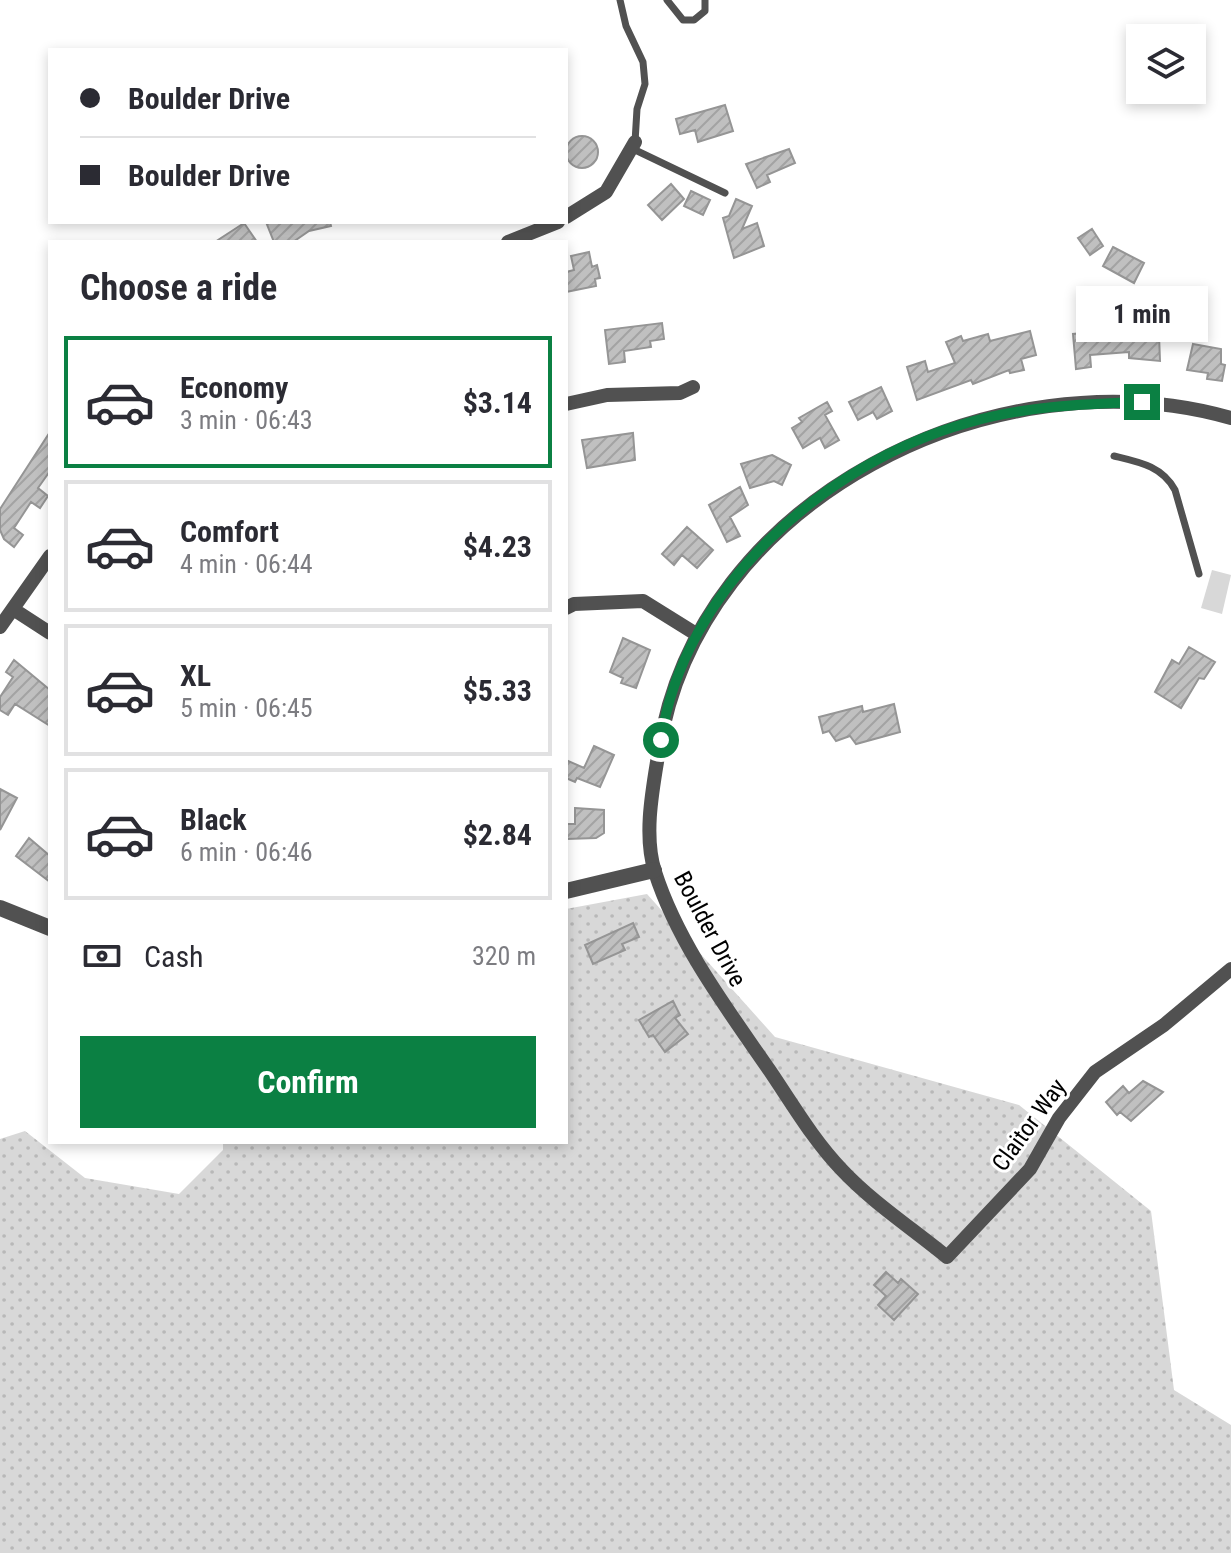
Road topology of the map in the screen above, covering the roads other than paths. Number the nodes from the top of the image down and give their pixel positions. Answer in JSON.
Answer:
{"nodes":[{"id":1,"x":620,"y":0,"type":"edge"},
{"id":2,"x":667,"y":0,"type":"edge"},
{"id":3,"x":705,"y":0,"type":"edge"},
{"id":4,"x":633,"y":145,"type":"junction"},
{"id":5,"x":725,"y":193,"type":"dead end"},
{"id":6,"x":568,"y":216,"type":"edge"},
{"id":7,"x":553,"y":224,"type":"edge"},
{"id":8,"x":513,"y":240,"type":"edge"},
{"id":9,"x":693,"y":387,"type":"dead end"},
{"id":10,"x":568,"y":404,"type":"edge"},
{"id":11,"x":1231,"y":418,"type":"edge"},
{"id":12,"x":1114,"y":456,"type":"dead end"},
{"id":13,"x":48,"y":559,"type":"edge"},
{"id":14,"x":1199,"y":574,"type":"dead end"},
{"id":15,"x":568,"y":607,"type":"edge"},
{"id":16,"x":13,"y":609,"type":"junction"},
{"id":17,"x":0,"y":627,"type":"edge"},
{"id":18,"x":48,"y":632,"type":"edge"},
{"id":19,"x":696,"y":634,"type":"junction"},
{"id":20,"x":654,"y":870,"type":"junction"},
{"id":21,"x":568,"y":891,"type":"edge"},
{"id":22,"x":0,"y":908,"type":"edge"},
{"id":23,"x":48,"y":927,"type":"edge"},
{"id":24,"x":1231,"y":969,"type":"edge"},
{"id":25,"x":947,"y":1257,"type":"joint"}],
"edges":[{"from":1,"to":4,"type":"lane"},
{"from":2,"to":3,"type":"lane"},
{"from":4,"to":5,"type":"lane"},
{"from":4,"to":6,"type":"street"},
{"from":7,"to":8,"type":"street"},
{"from":9,"to":10,"type":"street"},
{"from":11,"to":19,"type":"street","name":"Boulder Drive"},
{"from":12,"to":14,"type":"lane"},
{"from":13,"to":16,"type":"street"},
{"from":15,"to":19,"type":"street"},
{"from":16,"to":17,"type":"street"},
{"from":16,"to":18,"type":"street"},
{"from":19,"to":20,"type":"street","name":"Boulder Drive"},
{"from":20,"to":21,"type":"street"},
{"from":20,"to":25,"type":"street","name":"Boulder Drive"},
{"from":22,"to":23,"type":"street"},
{"from":24,"to":25,"type":"street","name":"Claitor Way"}]}
